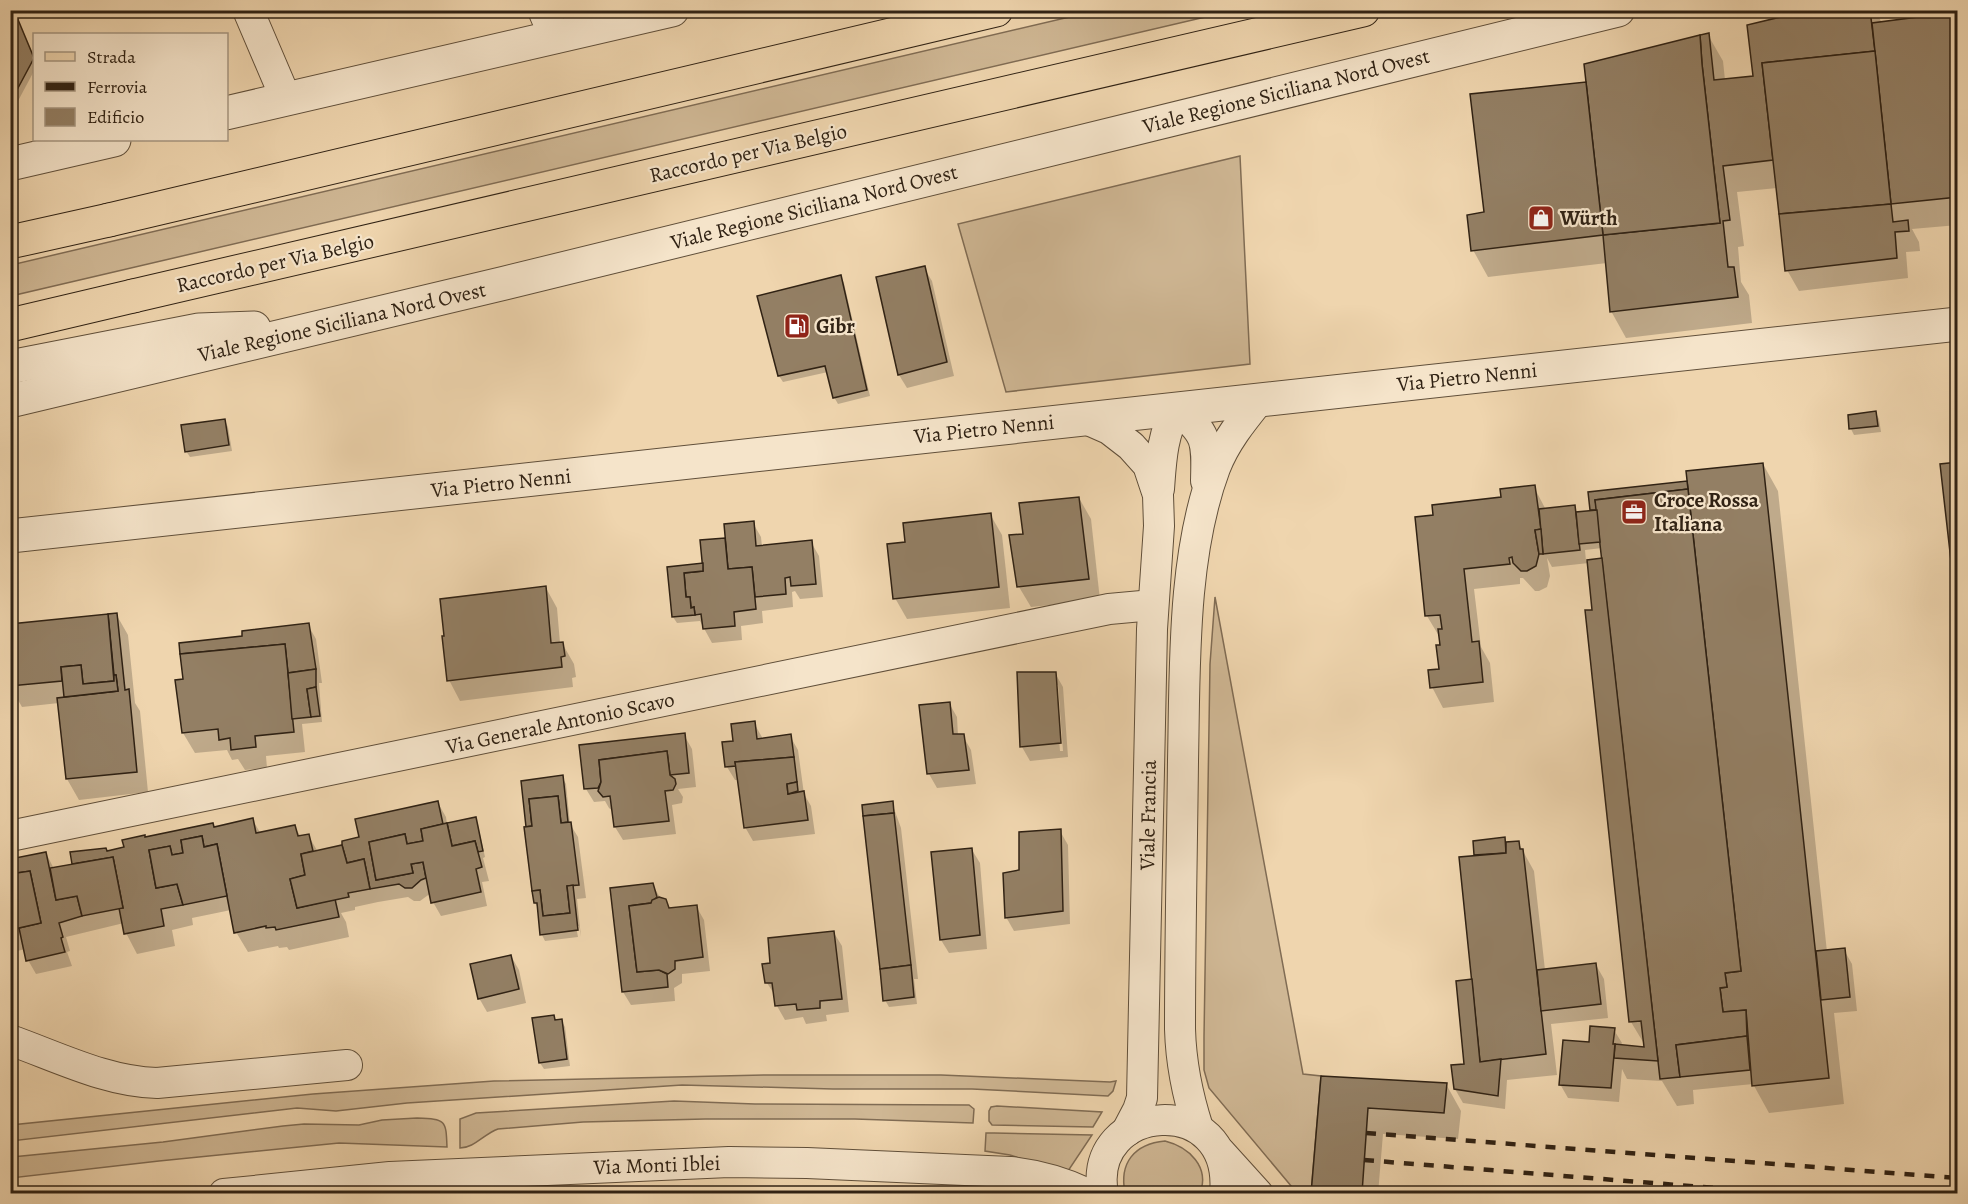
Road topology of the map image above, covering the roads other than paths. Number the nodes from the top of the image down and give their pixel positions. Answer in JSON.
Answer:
{"nodes":[{"id":1,"x":248,"y":10,"type":"edge"},
{"id":2,"x":672,"y":10,"type":"edge"},
{"id":3,"x":996,"y":10,"type":"edge"},
{"id":4,"x":1364,"y":10,"type":"edge"},
{"id":5,"x":1618,"y":10,"type":"edge"},
{"id":6,"x":549,"y":24,"type":"edge"},
{"id":7,"x":286,"y":99,"type":"junction"},
{"id":8,"x":228,"y":113,"type":"edge"},
{"id":9,"x":110,"y":141,"type":"edge"},
{"id":10,"x":10,"y":164,"type":"edge"},
{"id":11,"x":10,"y":242,"type":"edge"},
{"id":12,"x":334,"y":324,"type":"junction"},
{"id":13,"x":1958,"y":324,"type":"edge"},
{"id":14,"x":10,"y":325,"type":"edge"},
{"id":15,"x":10,"y":367,"type":"edge"},
{"id":16,"x":1259,"y":399,"type":"junction"},
{"id":17,"x":10,"y":401,"type":"edge"},
{"id":18,"x":1177,"y":409,"type":"junction"},
{"id":19,"x":1084,"y":418,"type":"junction"},
{"id":20,"x":1158,"y":495,"type":"junction"},
{"id":21,"x":1206,"y":496,"type":"junction"},
{"id":22,"x":10,"y":536,"type":"edge"},
{"id":23,"x":1153,"y":605,"type":"junction"},
{"id":24,"x":10,"y":836,"type":"edge"},
{"id":25,"x":10,"y":1040,"type":"edge"},
{"id":26,"x":347,"y":1065,"type":"dead end"},
{"id":27,"x":1127,"y":1131,"type":"junction"},
{"id":28,"x":1207,"y":1138,"type":"junction"},
{"id":29,"x":1042,"y":1184,"type":"edge"},
{"id":30,"x":391,"y":1185,"type":"edge"},
{"id":31,"x":224,"y":1194,"type":"edge"},
{"id":32,"x":1088,"y":1194,"type":"edge"},
{"id":33,"x":1103,"y":1194,"type":"edge"},
{"id":34,"x":1225,"y":1194,"type":"edge"},
{"id":35,"x":1258,"y":1194,"type":"edge"}],
"edges":[{"from":1,"to":7,"type":"street"},
{"from":2,"to":6,"type":"street"},
{"from":3,"to":11,"type":"main road"},
{"from":4,"to":14,"type":"main road","name":"Raccordo per Via Belgio"},
{"from":5,"to":12,"type":"street","name":"Viale Regione Siciliana Nord Ovest"},
{"from":6,"to":7,"type":"street"},
{"from":7,"to":8,"type":"street"},
{"from":9,"to":10,"type":"street"},
{"from":12,"to":15,"type":"street"},
{"from":12,"to":17,"type":"street","name":"Viale Regione Siciliana Nord Ovest"},
{"from":13,"to":16,"type":"street","name":"Via Pietro Nenni"},
{"from":16,"to":18,"type":"street","name":"Via Pietro Nenni"},
{"from":16,"to":21,"type":"street","name":"Viale Francia"},
{"from":18,"to":19,"type":"street","name":"Via Pietro Nenni"},
{"from":18,"to":20,"type":"street","name":"Viale Francia"},
{"from":18,"to":21,"type":"street","name":"Viale Francia"},
{"from":19,"to":20,"type":"street","name":"Viale Francia"},
{"from":19,"to":22,"type":"street","name":"Via Pietro Nenni"},
{"from":20,"to":23,"type":"street","name":"Viale Francia"},
{"from":21,"to":28,"type":"street","name":"Viale Francia"},
{"from":23,"to":24,"type":"street","name":"Via Generale Antonio Scavo"},
{"from":23,"to":27,"type":"street","name":"Viale Francia"},
{"from":25,"to":26,"type":"street"},
{"from":27,"to":28,"type":"street"},
{"from":27,"to":33,"type":"street","name":"Viale Francia"},
{"from":28,"to":34,"type":"street","name":"Viale Francia"},
{"from":28,"to":35,"type":"street"},
{"from":29,"to":30,"type":"street","name":"Via Monti Iblei"},
{"from":29,"to":32,"type":"street","name":"Via Monti Iblei"},
{"from":30,"to":31,"type":"street","name":"Via Monti Iblei"}]}
